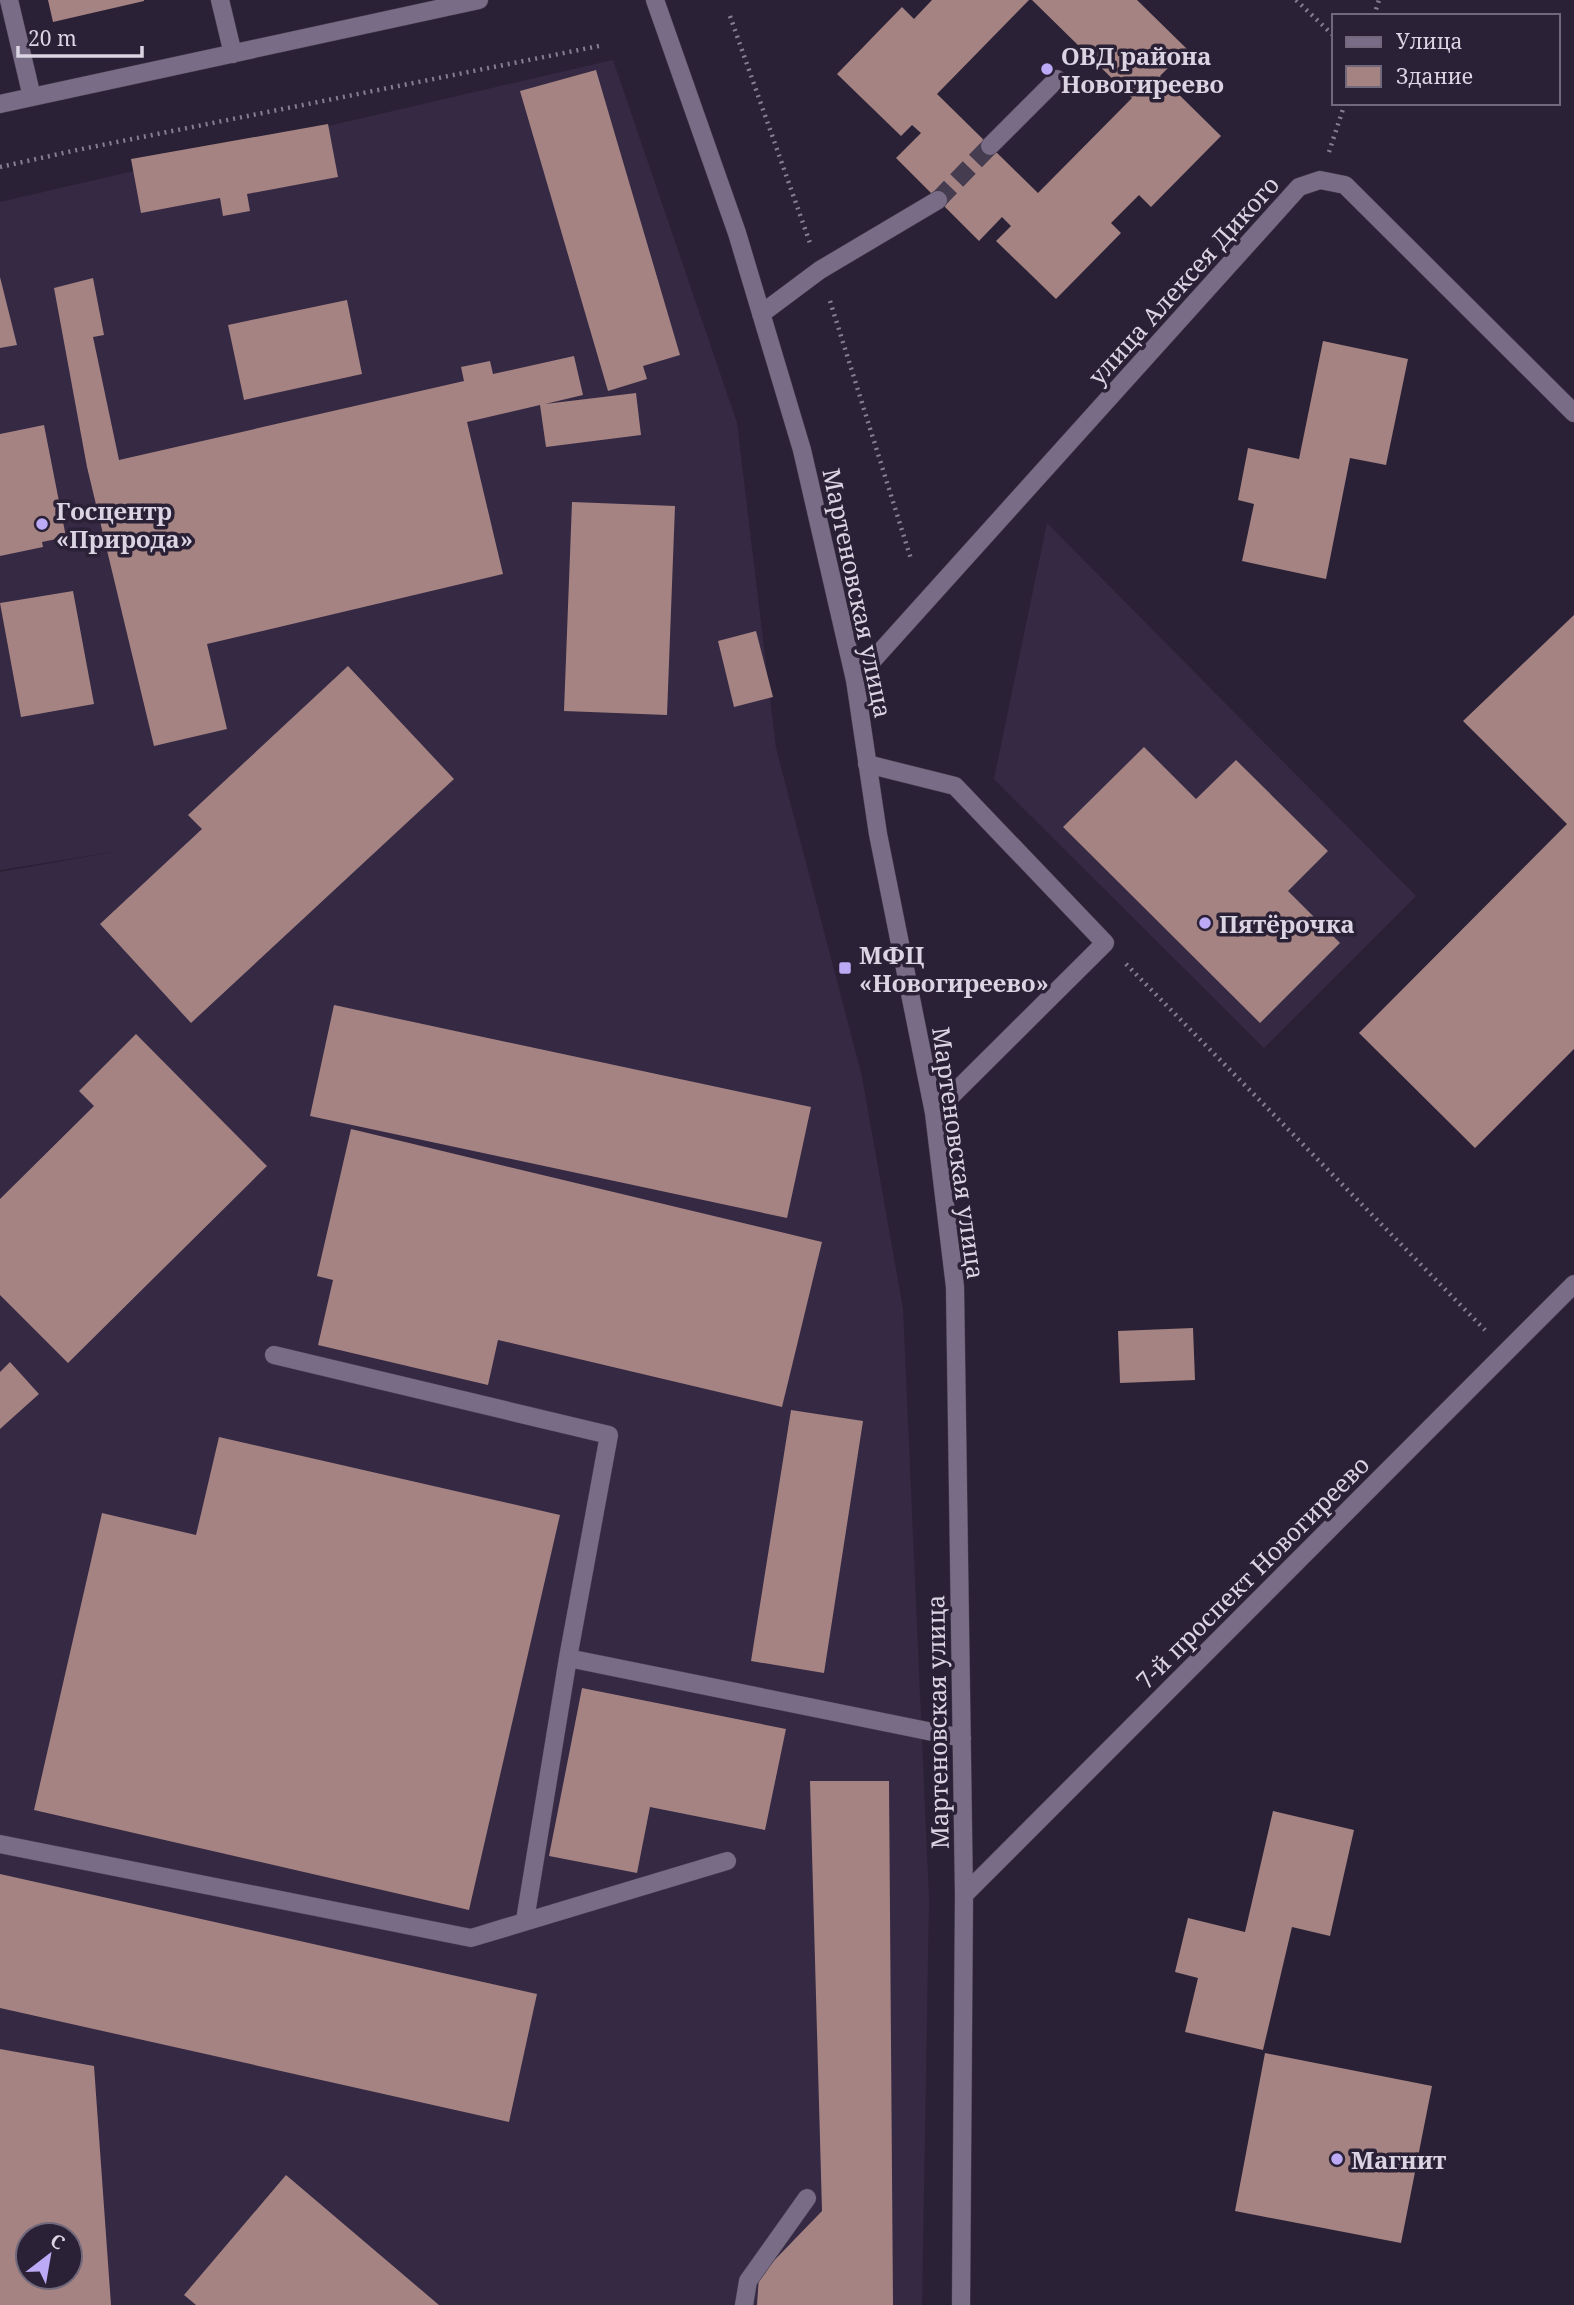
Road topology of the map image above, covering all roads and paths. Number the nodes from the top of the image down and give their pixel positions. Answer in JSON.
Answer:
{"nodes":[{"id":1,"x":9,"y":0,"type":"edge"},
{"id":2,"x":220,"y":0,"type":"edge"},
{"id":3,"x":479,"y":0,"type":"edge"},
{"id":4,"x":655,"y":0,"type":"edge"},
{"id":5,"x":1296,"y":0,"type":"edge"},
{"id":6,"x":1332,"y":34,"type":"edge"},
{"id":7,"x":599,"y":46,"type":"dead end"},
{"id":8,"x":233,"y":54,"type":"junction"},
{"id":9,"x":1057,"y":79,"type":"dead end"},
{"id":10,"x":32,"y":97,"type":"junction"},
{"id":11,"x":0,"y":104,"type":"edge"},
{"id":12,"x":1344,"y":105,"type":"edge"},
{"id":13,"x":990,"y":146,"type":"tunnel mouth"},
{"id":14,"x":0,"y":167,"type":"edge"},
{"id":15,"x":1320,"y":180,"type":"junction"},
{"id":16,"x":938,"y":200,"type":"tunnel mouth"},
{"id":17,"x":761,"y":314,"type":"junction"},
{"id":18,"x":1574,"y":413,"type":"edge"},
{"id":19,"x":855,"y":680,"type":"junction"},
{"id":20,"x":867,"y":764,"type":"junction"},
{"id":21,"x":1105,"y":943,"type":"junction"},
{"id":22,"x":934,"y":1113,"type":"junction"},
{"id":23,"x":1574,"y":1284,"type":"edge"},
{"id":24,"x":1506,"y":1352,"type":"junction"},
{"id":25,"x":274,"y":1355,"type":"dead end"},
{"id":26,"x":568,"y":1658,"type":"junction"},
{"id":27,"x":962,"y":1738,"type":"junction"},
{"id":28,"x":0,"y":1844,"type":"edge"},
{"id":29,"x":727,"y":1861,"type":"dead end"},
{"id":30,"x":964,"y":1895,"type":"junction"},
{"id":31,"x":525,"y":1920,"type":"junction"},
{"id":32,"x":807,"y":2199,"type":"dead end"},
{"id":33,"x":744,"y":2305,"type":"edge"},
{"id":34,"x":961,"y":2305,"type":"edge"}],
"edges":[{"from":1,"to":10,"type":"street"},
{"from":2,"to":8,"type":"street"},
{"from":3,"to":8,"type":"street"},
{"from":4,"to":17,"type":"street","name":"Мартеновская улица"},
{"from":5,"to":6,"type":"path"},
{"from":7,"to":14,"type":"path"},
{"from":8,"to":10,"type":"street"},
{"from":9,"to":13,"type":"street"},
{"from":10,"to":11,"type":"street"},
{"from":12,"to":15,"type":"path"},
{"from":15,"to":18,"type":"street"},
{"from":15,"to":19,"type":"street","name":"улица Алексея Дикого"},
{"from":16,"to":17,"type":"street"},
{"from":17,"to":19,"type":"street","name":"Мартеновская улица"},
{"from":19,"to":20,"type":"street","name":"Мартеновская улица"},
{"from":20,"to":21,"type":"street"},
{"from":20,"to":22,"type":"street","name":"Мартеновская улица"},
{"from":21,"to":22,"type":"street"},
{"from":21,"to":24,"type":"path"},
{"from":22,"to":27,"type":"street","name":"Мартеновская улица"},
{"from":23,"to":24,"type":"street","name":"7-й проспект Новогиреево"},
{"from":24,"to":30,"type":"street","name":"7-й проспект Новогиреево"},
{"from":25,"to":26,"type":"street"},
{"from":26,"to":27,"type":"street"},
{"from":26,"to":31,"type":"street"},
{"from":27,"to":30,"type":"street","name":"Мартеновская улица"},
{"from":28,"to":31,"type":"street"},
{"from":29,"to":31,"type":"street"},
{"from":30,"to":34,"type":"street","name":"Мартеновская улица"},
{"from":32,"to":33,"type":"street"}]}
